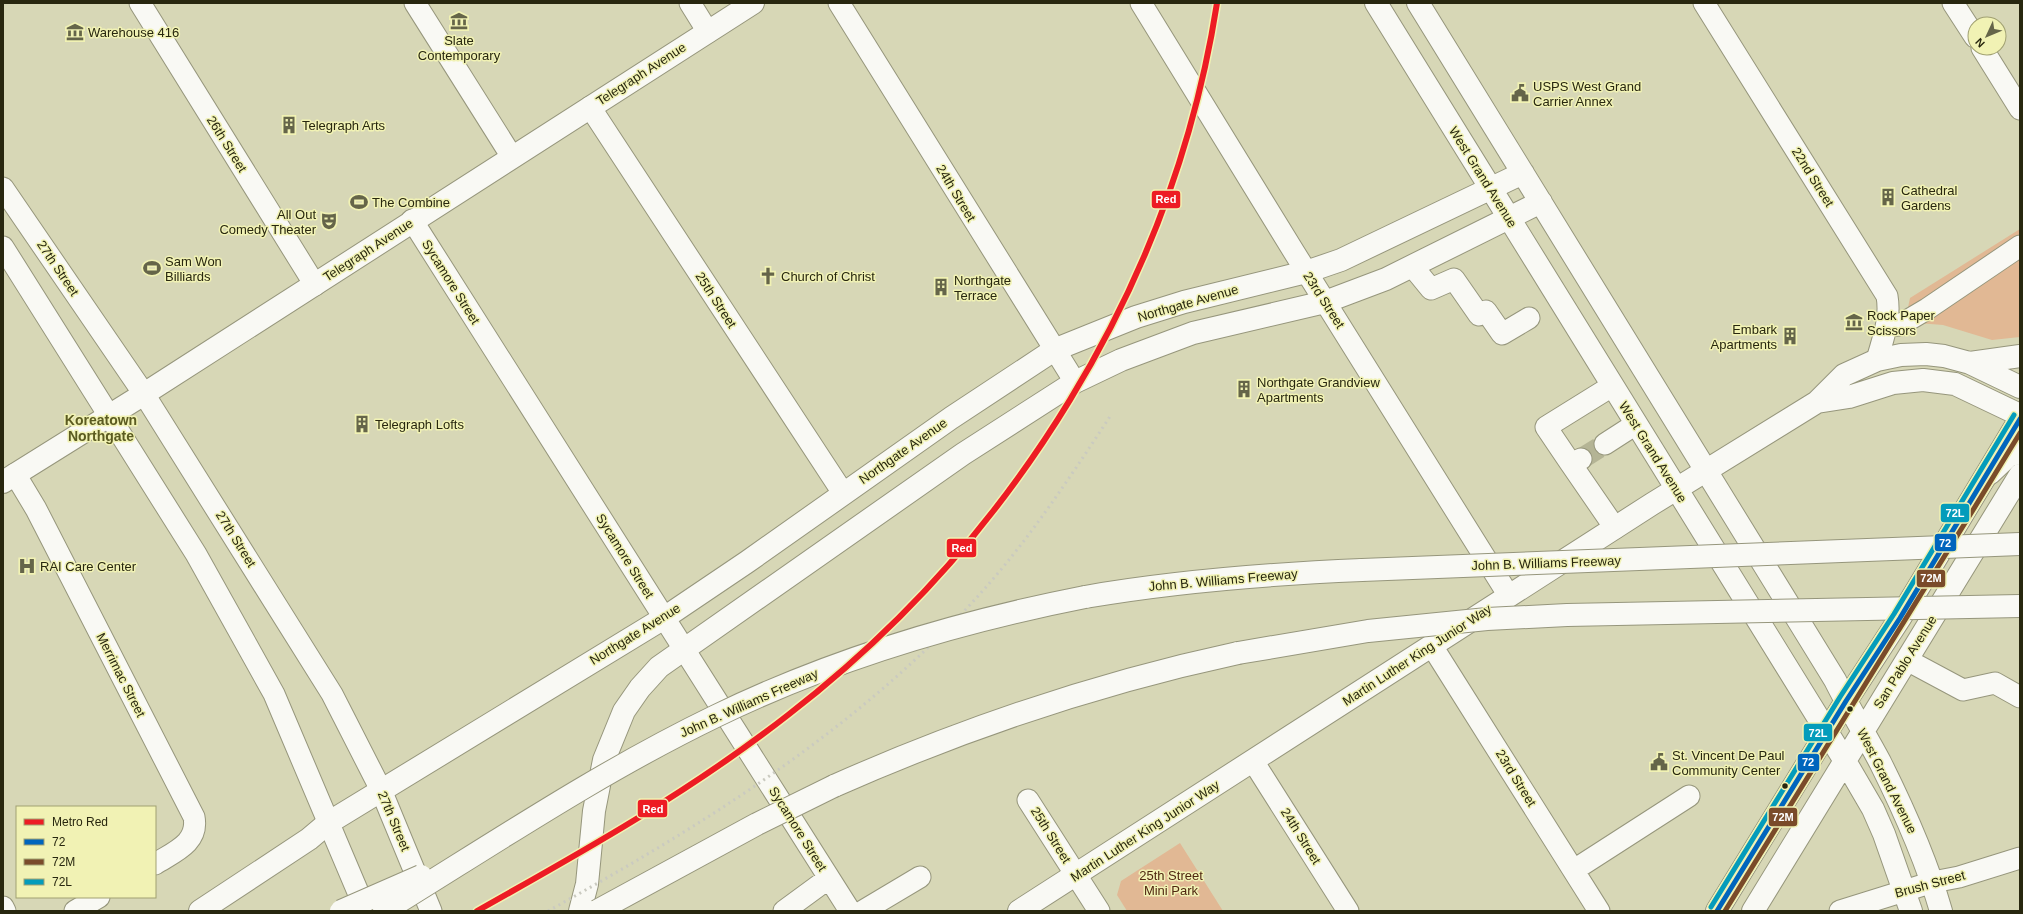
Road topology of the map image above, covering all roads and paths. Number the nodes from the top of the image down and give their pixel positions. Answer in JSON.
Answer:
{"nodes":[{"id":1,"x":140,"y":3,"type":"edge"},
{"id":2,"x":416,"y":3,"type":"edge"},
{"id":3,"x":690,"y":3,"type":"edge"},
{"id":4,"x":753,"y":3,"type":"edge"},
{"id":5,"x":839,"y":3,"type":"edge"},
{"id":6,"x":1142,"y":3,"type":"edge"},
{"id":7,"x":1376,"y":3,"type":"edge"},
{"id":8,"x":1418,"y":3,"type":"edge"},
{"id":9,"x":1704,"y":3,"type":"edge"},
{"id":10,"x":1953,"y":3,"type":"edge"},
{"id":11,"x":1967,"y":25,"type":"edge"},
{"id":12,"x":708,"y":32,"type":"junction"},
{"id":13,"x":1987,"y":56,"type":"edge"},
{"id":14,"x":590,"y":107,"type":"junction"},
{"id":15,"x":2020,"y":109,"type":"edge"},
{"id":16,"x":512,"y":157,"type":"junction"},
{"id":17,"x":1523,"y":173,"type":"junction"},
{"id":18,"x":3,"y":188,"type":"edge"},
{"id":19,"x":1491,"y":188,"type":"junction"},
{"id":20,"x":1541,"y":202,"type":"junction"},
{"id":21,"x":1509,"y":219,"type":"junction"},
{"id":22,"x":412,"y":220,"type":"junction"},
{"id":23,"x":2020,"y":246,"type":"edge"},
{"id":24,"x":3,"y":247,"type":"edge"},
{"id":25,"x":1413,"y":267,"type":"junction"},
{"id":26,"x":1306,"y":272,"type":"junction"},
{"id":27,"x":315,"y":285,"type":"junction"},
{"id":28,"x":1325,"y":302,"type":"junction"},
{"id":29,"x":1529,"y":318,"type":"dead end"},
{"id":30,"x":1887,"y":326,"type":"junction"},
{"id":31,"x":1054,"y":350,"type":"junction"},
{"id":32,"x":2020,"y":356,"type":"edge"},
{"id":33,"x":1877,"y":360,"type":"junction"},
{"id":34,"x":1970,"y":363,"type":"junction"},
{"id":35,"x":1075,"y":382,"type":"junction"},
{"id":36,"x":1612,"y":386,"type":"junction"},
{"id":37,"x":2020,"y":387,"type":"edge"},
{"id":38,"x":144,"y":394,"type":"junction"},
{"id":39,"x":1817,"y":402,"type":"junction"},
{"id":40,"x":2020,"y":415,"type":"edge"},
{"id":41,"x":110,"y":416,"type":"junction"},
{"id":42,"x":2020,"y":418,"type":"edge"},
{"id":43,"x":1636,"y":424,"type":"junction"},
{"id":44,"x":1605,"y":444,"type":"tunnel mouth"},
{"id":45,"x":2020,"y":453,"type":"edge"},
{"id":46,"x":1707,"y":470,"type":"junction"},
{"id":47,"x":2020,"y":475,"type":"edge"},
{"id":48,"x":9,"y":478,"type":"edge"},
{"id":49,"x":1985,"y":479,"type":"junction"},
{"id":50,"x":1676,"y":489,"type":"junction"},
{"id":51,"x":843,"y":493,"type":"junction"},
{"id":52,"x":1615,"y":528,"type":"junction"},
{"id":53,"x":2020,"y":544,"type":"edge"},
{"id":54,"x":1509,"y":596,"type":"junction"},
{"id":55,"x":2020,"y":606,"type":"edge"},
{"id":56,"x":664,"y":618,"type":"junction"},
{"id":57,"x":1432,"y":646,"type":"junction"},
{"id":58,"x":684,"y":649,"type":"junction"},
{"id":59,"x":1907,"y":660,"type":"junction"},
{"id":60,"x":2020,"y":697,"type":"edge"},
{"id":61,"x":1846,"y":701,"type":"junction"},
{"id":62,"x":1826,"y":732,"type":"junction"},
{"id":63,"x":1862,"y":732,"type":"junction"},
{"id":64,"x":1253,"y":761,"type":"junction"},
{"id":65,"x":1845,"y":761,"type":"junction"},
{"id":66,"x":381,"y":790,"type":"junction"},
{"id":67,"x":1689,"y":796,"type":"dead end"},
{"id":68,"x":1028,"y":800,"type":"dead end"},
{"id":69,"x":328,"y":823,"type":"junction"},
{"id":70,"x":482,"y":851,"type":"junction"},
{"id":71,"x":2020,"y":858,"type":"edge"},
{"id":72,"x":156,"y":863,"type":"edge"},
{"id":73,"x":1574,"y":870,"type":"junction"},
{"id":74,"x":1076,"y":875,"type":"junction"},
{"id":75,"x":920,"y":877,"type":"dead end"},
{"id":76,"x":829,"y":878,"type":"junction"},
{"id":77,"x":1932,"y":882,"type":"junction"},
{"id":78,"x":97,"y":898,"type":"edge"},
{"id":79,"x":1908,"y":901,"type":"edge"},
{"id":80,"x":3,"y":907,"type":"edge"},
{"id":81,"x":5,"y":911,"type":"edge"},
{"id":82,"x":75,"y":911,"type":"edge"},
{"id":83,"x":200,"y":911,"type":"edge"},
{"id":84,"x":341,"y":911,"type":"edge"},
{"id":85,"x":366,"y":911,"type":"edge"},
{"id":86,"x":384,"y":911,"type":"edge"},
{"id":87,"x":431,"y":911,"type":"edge"},
{"id":88,"x":580,"y":911,"type":"edge"},
{"id":89,"x":597,"y":911,"type":"edge"},
{"id":90,"x":784,"y":911,"type":"edge"},
{"id":91,"x":850,"y":911,"type":"edge"},
{"id":92,"x":863,"y":911,"type":"edge"},
{"id":93,"x":1019,"y":911,"type":"edge"},
{"id":94,"x":1099,"y":911,"type":"edge"},
{"id":95,"x":1348,"y":911,"type":"edge"},
{"id":96,"x":1599,"y":911,"type":"edge"},
{"id":97,"x":1717,"y":911,"type":"edge"},
{"id":98,"x":1753,"y":911,"type":"edge"},
{"id":99,"x":1840,"y":911,"type":"edge"},
{"id":100,"x":1941,"y":911,"type":"edge"}],
"edges":[{"from":1,"to":27,"type":"street","name":"26th Street"},
{"from":2,"to":16,"type":"street"},
{"from":3,"to":12,"type":"street"},
{"from":4,"to":12,"type":"main road","name":"Telegraph Avenue"},
{"from":5,"to":31,"type":"street","name":"24th Street"},
{"from":6,"to":26,"type":"street","name":"23rd Street"},
{"from":7,"to":19,"type":"main road","name":"West Grand Avenue"},
{"from":8,"to":17,"type":"main road","name":"West Grand Avenue"},
{"from":9,"to":30,"type":"street","name":"22nd Street"},
{"from":10,"to":11,"type":"street"},
{"from":12,"to":14,"type":"main road","name":"Telegraph Avenue"},
{"from":13,"to":15,"type":"street"},
{"from":14,"to":16,"type":"main road","name":"Telegraph Avenue"},
{"from":14,"to":51,"type":"street","name":"25th Street"},
{"from":16,"to":22,"type":"main road","name":"Telegraph Avenue"},
{"from":17,"to":19,"type":"main road","name":"Northgate Avenue"},
{"from":17,"to":20,"type":"main road","name":"West Grand Avenue"},
{"from":18,"to":38,"type":"street","name":"27th Street"},
{"from":19,"to":21,"type":"main road","name":"West Grand Avenue"},
{"from":19,"to":26,"type":"main road","name":"Northgate Avenue"},
{"from":20,"to":21,"type":"main road"},
{"from":20,"to":46,"type":"main road","name":"West Grand Avenue"},
{"from":21,"to":25,"type":"main road"},
{"from":21,"to":36,"type":"main road","name":"West Grand Avenue"},
{"from":22,"to":27,"type":"main road","name":"Telegraph Avenue"},
{"from":22,"to":56,"type":"street","name":"Sycamore Street"},
{"from":23,"to":30,"type":"street"},
{"from":24,"to":41,"type":"street"},
{"from":25,"to":28,"type":"main road"},
{"from":25,"to":29,"type":"street"},
{"from":26,"to":28,"type":"street","name":"23rd Street"},
{"from":26,"to":31,"type":"main road","name":"Northgate Avenue"},
{"from":27,"to":38,"type":"main road","name":"Telegraph Avenue"},
{"from":28,"to":35,"type":"main road"},
{"from":28,"to":54,"type":"street","name":"23rd Street"},
{"from":30,"to":33,"type":"street","name":"22nd Street"},
{"from":31,"to":35,"type":"street","name":"24th Street"},
{"from":31,"to":51,"type":"main road","name":"Northgate Avenue"},
{"from":32,"to":34,"type":"main road"},
{"from":33,"to":34,"type":"main road","name":"Martin Luther King Junior Way"},
{"from":33,"to":39,"type":"main road","name":"Martin Luther King Junior Way"},
{"from":34,"to":37,"type":"main road","name":"Martin Luther King Junior Way"},
{"from":35,"to":58,"type":"main road"},
{"from":36,"to":43,"type":"main road","name":"West Grand Avenue"},
{"from":36,"to":52,"type":"street"},
{"from":38,"to":41,"type":"main road","name":"Telegraph Avenue"},
{"from":38,"to":66,"type":"street","name":"27th Street"},
{"from":39,"to":40,"type":"main road","name":"Martin Luther King Junior Way"},
{"from":39,"to":46,"type":"main road","name":"Martin Luther King Junior Way"},
{"from":41,"to":48,"type":"main road","name":"Telegraph Avenue"},
{"from":41,"to":69,"type":"street"},
{"from":42,"to":49,"type":"main road"},
{"from":43,"to":44,"type":"street"},
{"from":43,"to":50,"type":"main road","name":"West Grand Avenue"},
{"from":45,"to":49,"type":"street"},
{"from":46,"to":50,"type":"main road","name":"Martin Luther King Junior Way"},
{"from":46,"to":61,"type":"main road","name":"West Grand Avenue"},
{"from":47,"to":59,"type":"main road","name":"San Pablo Avenue"},
{"from":48,"to":72,"type":"street","name":"Merrimac Street"},
{"from":49,"to":61,"type":"main road"},
{"from":50,"to":52,"type":"main road","name":"Martin Luther King Junior Way"},
{"from":50,"to":62,"type":"main road","name":"West Grand Avenue"},
{"from":51,"to":56,"type":"main road","name":"Northgate Avenue"},
{"from":52,"to":54,"type":"main road","name":"Martin Luther King Junior Way"},
{"from":53,"to":70,"type":"main road","name":"John B. Williams Freeway","bridge":true},
{"from":54,"to":57,"type":"main road","name":"Martin Luther King Junior Way"},
{"from":55,"to":89,"type":"main road","bridge":true},
{"from":56,"to":58,"type":"street","name":"Sycamore Street"},
{"from":56,"to":66,"type":"main road","name":"Northgate Avenue"},
{"from":57,"to":64,"type":"main road","name":"Martin Luther King Junior Way"},
{"from":57,"to":73,"type":"street","name":"23rd Street"},
{"from":58,"to":76,"type":"street","name":"Sycamore Street"},
{"from":58,"to":88,"type":"main road"},
{"from":59,"to":60,"type":"street"},
{"from":59,"to":63,"type":"main road","name":"San Pablo Avenue"},
{"from":61,"to":62,"type":"main road"},
{"from":61,"to":63,"type":"main road","name":"West Grand Avenue"},
{"from":62,"to":65,"type":"main road","name":"West Grand Avenue"},
{"from":62,"to":97,"type":"main road"},
{"from":63,"to":65,"type":"main road","name":"San Pablo Avenue"},
{"from":63,"to":77,"type":"main road","name":"West Grand Avenue"},
{"from":64,"to":74,"type":"main road","name":"Martin Luther King Junior Way"},
{"from":64,"to":95,"type":"street","name":"24th Street"},
{"from":65,"to":79,"type":"main road","name":"West Grand Avenue"},
{"from":65,"to":98,"type":"main road","name":"San Pablo Avenue"},
{"from":66,"to":69,"type":"main road","name":"Northgate Avenue"},
{"from":66,"to":87,"type":"street","name":"27th Street"},
{"from":67,"to":73,"type":"street"},
{"from":68,"to":74,"type":"street","name":"25th Street"},
{"from":69,"to":83,"type":"main road","name":"Northgate Avenue"},
{"from":69,"to":85,"type":"street"},
{"from":70,"to":84,"type":"main road","bridge":true},
{"from":70,"to":86,"type":"main road","bridge":true},
{"from":71,"to":77,"type":"street","name":"Brush Street"},
{"from":73,"to":96,"type":"street","name":"23rd Street"},
{"from":74,"to":93,"type":"main road","name":"Martin Luther King Junior Way"},
{"from":74,"to":94,"type":"street","name":"25th Street"},
{"from":75,"to":92,"type":"street"},
{"from":76,"to":90,"type":"street"},
{"from":76,"to":91,"type":"street","name":"Sycamore Street"},
{"from":77,"to":79,"type":"street","name":"Brush Street"},
{"from":77,"to":100,"type":"main road","name":"West Grand Avenue"},
{"from":78,"to":82,"type":"street"},
{"from":79,"to":99,"type":"street","name":"Brush Street"},
{"from":80,"to":81,"type":"street"}]}
